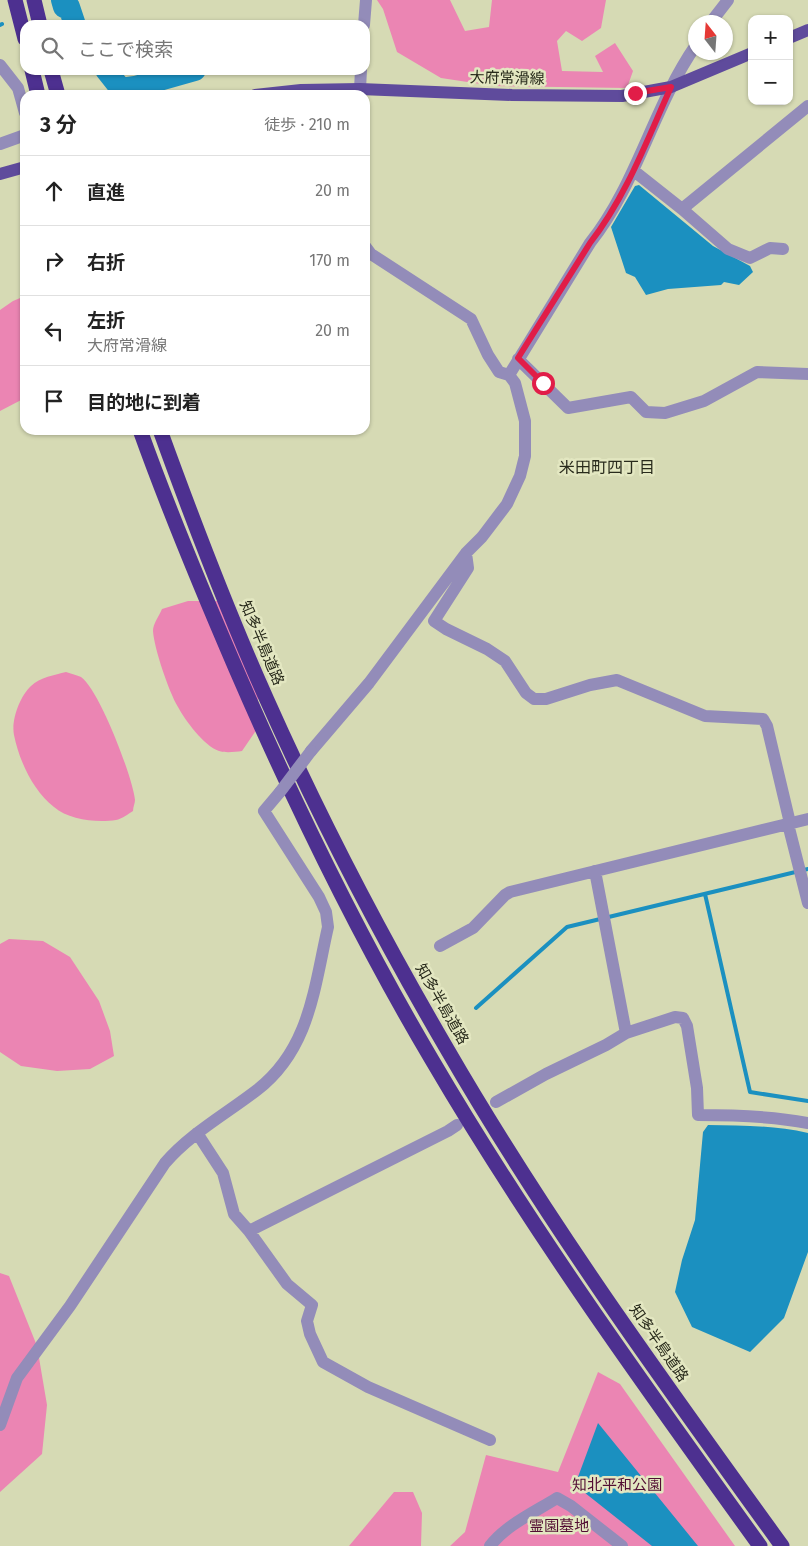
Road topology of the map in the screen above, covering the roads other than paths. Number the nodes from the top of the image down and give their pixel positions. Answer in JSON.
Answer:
{"nodes":[{"id":1,"x":16,"y":0,"type":"edge"},
{"id":2,"x":34,"y":0,"type":"edge"},
{"id":3,"x":366,"y":0,"type":"edge"},
{"id":4,"x":728,"y":0,"type":"edge"},
{"id":5,"x":717,"y":15,"type":"edge"},
{"id":6,"x":21,"y":20,"type":"edge"},
{"id":7,"x":39,"y":20,"type":"edge"},
{"id":8,"x":364,"y":20,"type":"edge"},
{"id":9,"x":808,"y":30,"type":"edge"},
{"id":10,"x":793,"y":36,"type":"edge"},
{"id":11,"x":748,"y":55,"type":"edge"},
{"id":12,"x":688,"y":57,"type":"edge"},
{"id":13,"x":0,"y":65,"type":"edge"},
{"id":14,"x":33,"y":75,"type":"edge"},
{"id":15,"x":52,"y":75,"type":"edge"},
{"id":16,"x":361,"y":75,"type":"edge"},
{"id":17,"x":671,"y":87,"type":"junction"},
{"id":18,"x":360,"y":89,"type":"junction"},
{"id":19,"x":37,"y":90,"type":"edge"},
{"id":20,"x":57,"y":90,"type":"edge"},
{"id":21,"x":341,"y":90,"type":"edge"},
{"id":22,"x":20,"y":95,"type":"edge"},
{"id":23,"x":808,"y":106,"type":"edge"},
{"id":24,"x":20,"y":137,"type":"edge"},
{"id":25,"x":0,"y":144,"type":"edge"},
{"id":26,"x":20,"y":168,"type":"edge"},
{"id":27,"x":634,"y":171,"type":"junction"},
{"id":28,"x":0,"y":174,"type":"edge"},
{"id":29,"x":682,"y":209,"type":"junction"},
{"id":30,"x":783,"y":249,"type":"dead end"},
{"id":31,"x":370,"y":253,"type":"edge"},
{"id":32,"x":518,"y":358,"type":"junction"},
{"id":33,"x":808,"y":374,"type":"edge"},
{"id":34,"x":509,"y":375,"type":"junction"},
{"id":35,"x":142,"y":435,"type":"edge"},
{"id":36,"x":162,"y":435,"type":"edge"},
{"id":37,"x":466,"y":553,"type":"junction"},
{"id":38,"x":808,"y":819,"type":"edge"},
{"id":39,"x":789,"y":824,"type":"junction"},
{"id":40,"x":595,"y":871,"type":"junction"},
{"id":41,"x":808,"y":903,"type":"edge"},
{"id":42,"x":440,"y":946,"type":"dead end"},
{"id":43,"x":626,"y":1032,"type":"junction"},
{"id":44,"x":496,"y":1102,"type":"dead end"},
{"id":45,"x":808,"y":1123,"type":"edge"},
{"id":46,"x":457,"y":1125,"type":"dead end"},
{"id":47,"x":197,"y":1133,"type":"junction"},
{"id":48,"x":250,"y":1231,"type":"junction"},
{"id":49,"x":0,"y":1425,"type":"edge"},
{"id":50,"x":490,"y":1440,"type":"dead end"},
{"id":51,"x":490,"y":1546,"type":"edge"},
{"id":52,"x":622,"y":1546,"type":"edge"},
{"id":53,"x":760,"y":1546,"type":"edge"},
{"id":54,"x":782,"y":1546,"type":"edge"}],
"edges":[{"from":1,"to":6,"type":"highway"},
{"from":2,"to":7,"type":"highway"},
{"from":3,"to":8,"type":"street"},
{"from":4,"to":5,"type":"street"},
{"from":9,"to":10,"type":"main road"},
{"from":11,"to":17,"type":"main road","name":"大府常滑線"},
{"from":12,"to":17,"type":"street"},
{"from":13,"to":22,"type":"street"},
{"from":14,"to":19,"type":"highway"},
{"from":15,"to":20,"type":"highway"},
{"from":16,"to":18,"type":"street"},
{"from":17,"to":18,"type":"main road","name":"大府常滑線"},
{"from":17,"to":27,"type":"street"},
{"from":18,"to":21,"type":"main road","name":"大府常滑線"},
{"from":23,"to":29,"type":"street"},
{"from":24,"to":25,"type":"street"},
{"from":26,"to":28,"type":"main road"},
{"from":27,"to":29,"type":"street"},
{"from":27,"to":32,"type":"street"},
{"from":29,"to":30,"type":"street"},
{"from":31,"to":34,"type":"street"},
{"from":32,"to":33,"type":"street"},
{"from":32,"to":34,"type":"street"},
{"from":34,"to":37,"type":"street"},
{"from":35,"to":53,"type":"highway"},
{"from":36,"to":54,"type":"highway","name":"知多半島道路"},
{"from":37,"to":39,"type":"street"},
{"from":37,"to":47,"type":"street","bridge":true},
{"from":38,"to":39,"type":"street"},
{"from":39,"to":40,"type":"street"},
{"from":39,"to":41,"type":"street"},
{"from":40,"to":42,"type":"street"},
{"from":40,"to":43,"type":"street"},
{"from":43,"to":44,"type":"street"},
{"from":43,"to":45,"type":"street"},
{"from":46,"to":48,"type":"street"},
{"from":47,"to":48,"type":"street"},
{"from":47,"to":49,"type":"street"},
{"from":48,"to":50,"type":"street"},
{"from":51,"to":52,"type":"street"}]}
